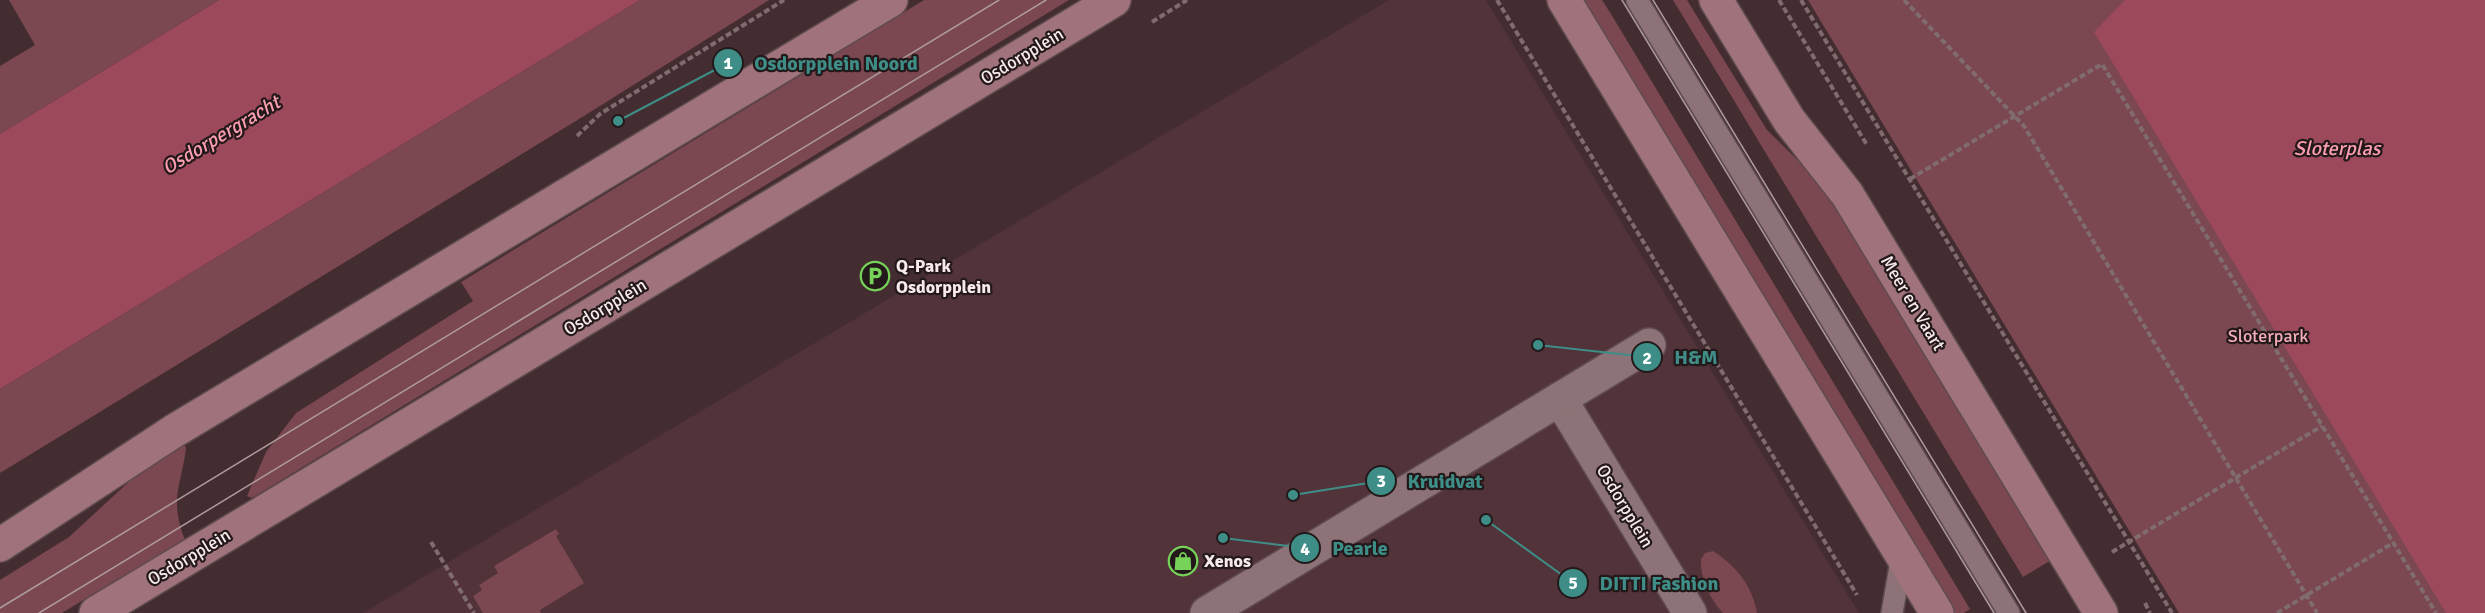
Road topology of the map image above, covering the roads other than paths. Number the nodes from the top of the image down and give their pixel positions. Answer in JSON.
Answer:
{"nodes":[{"id":1,"x":891,"y":0,"type":"edge"},
{"id":2,"x":1114,"y":0,"type":"edge"},
{"id":3,"x":1564,"y":0,"type":"edge"},
{"id":4,"x":1637,"y":0,"type":"edge"},
{"id":5,"x":1716,"y":0,"type":"edge"},
{"id":6,"x":1649,"y":345,"type":"dead end"},
{"id":7,"x":1560,"y":399,"type":"junction"},
{"id":8,"x":0,"y":544,"type":"edge"},
{"id":9,"x":1902,"y":555,"type":"junction"},
{"id":10,"x":96,"y":613,"type":"edge"},
{"id":11,"x":1207,"y":613,"type":"edge"},
{"id":12,"x":1690,"y":613,"type":"edge"},
{"id":13,"x":1892,"y":613,"type":"edge"},
{"id":14,"x":1937,"y":613,"type":"edge"},
{"id":15,"x":2009,"y":613,"type":"edge"},
{"id":16,"x":2101,"y":613,"type":"edge"}],
"edges":[{"from":1,"to":8,"type":"street"},
{"from":2,"to":10,"type":"street","name":"Osdorpplein"},
{"from":3,"to":9,"type":"street"},
{"from":4,"to":15,"type":"lane"},
{"from":5,"to":16,"type":"street","name":"Meer en Vaart"},
{"from":6,"to":7,"type":"street"},
{"from":7,"to":11,"type":"street"},
{"from":7,"to":12,"type":"street","name":"Osdorpplein"},
{"from":9,"to":13,"type":"lane"},
{"from":9,"to":14,"type":"street"}]}
